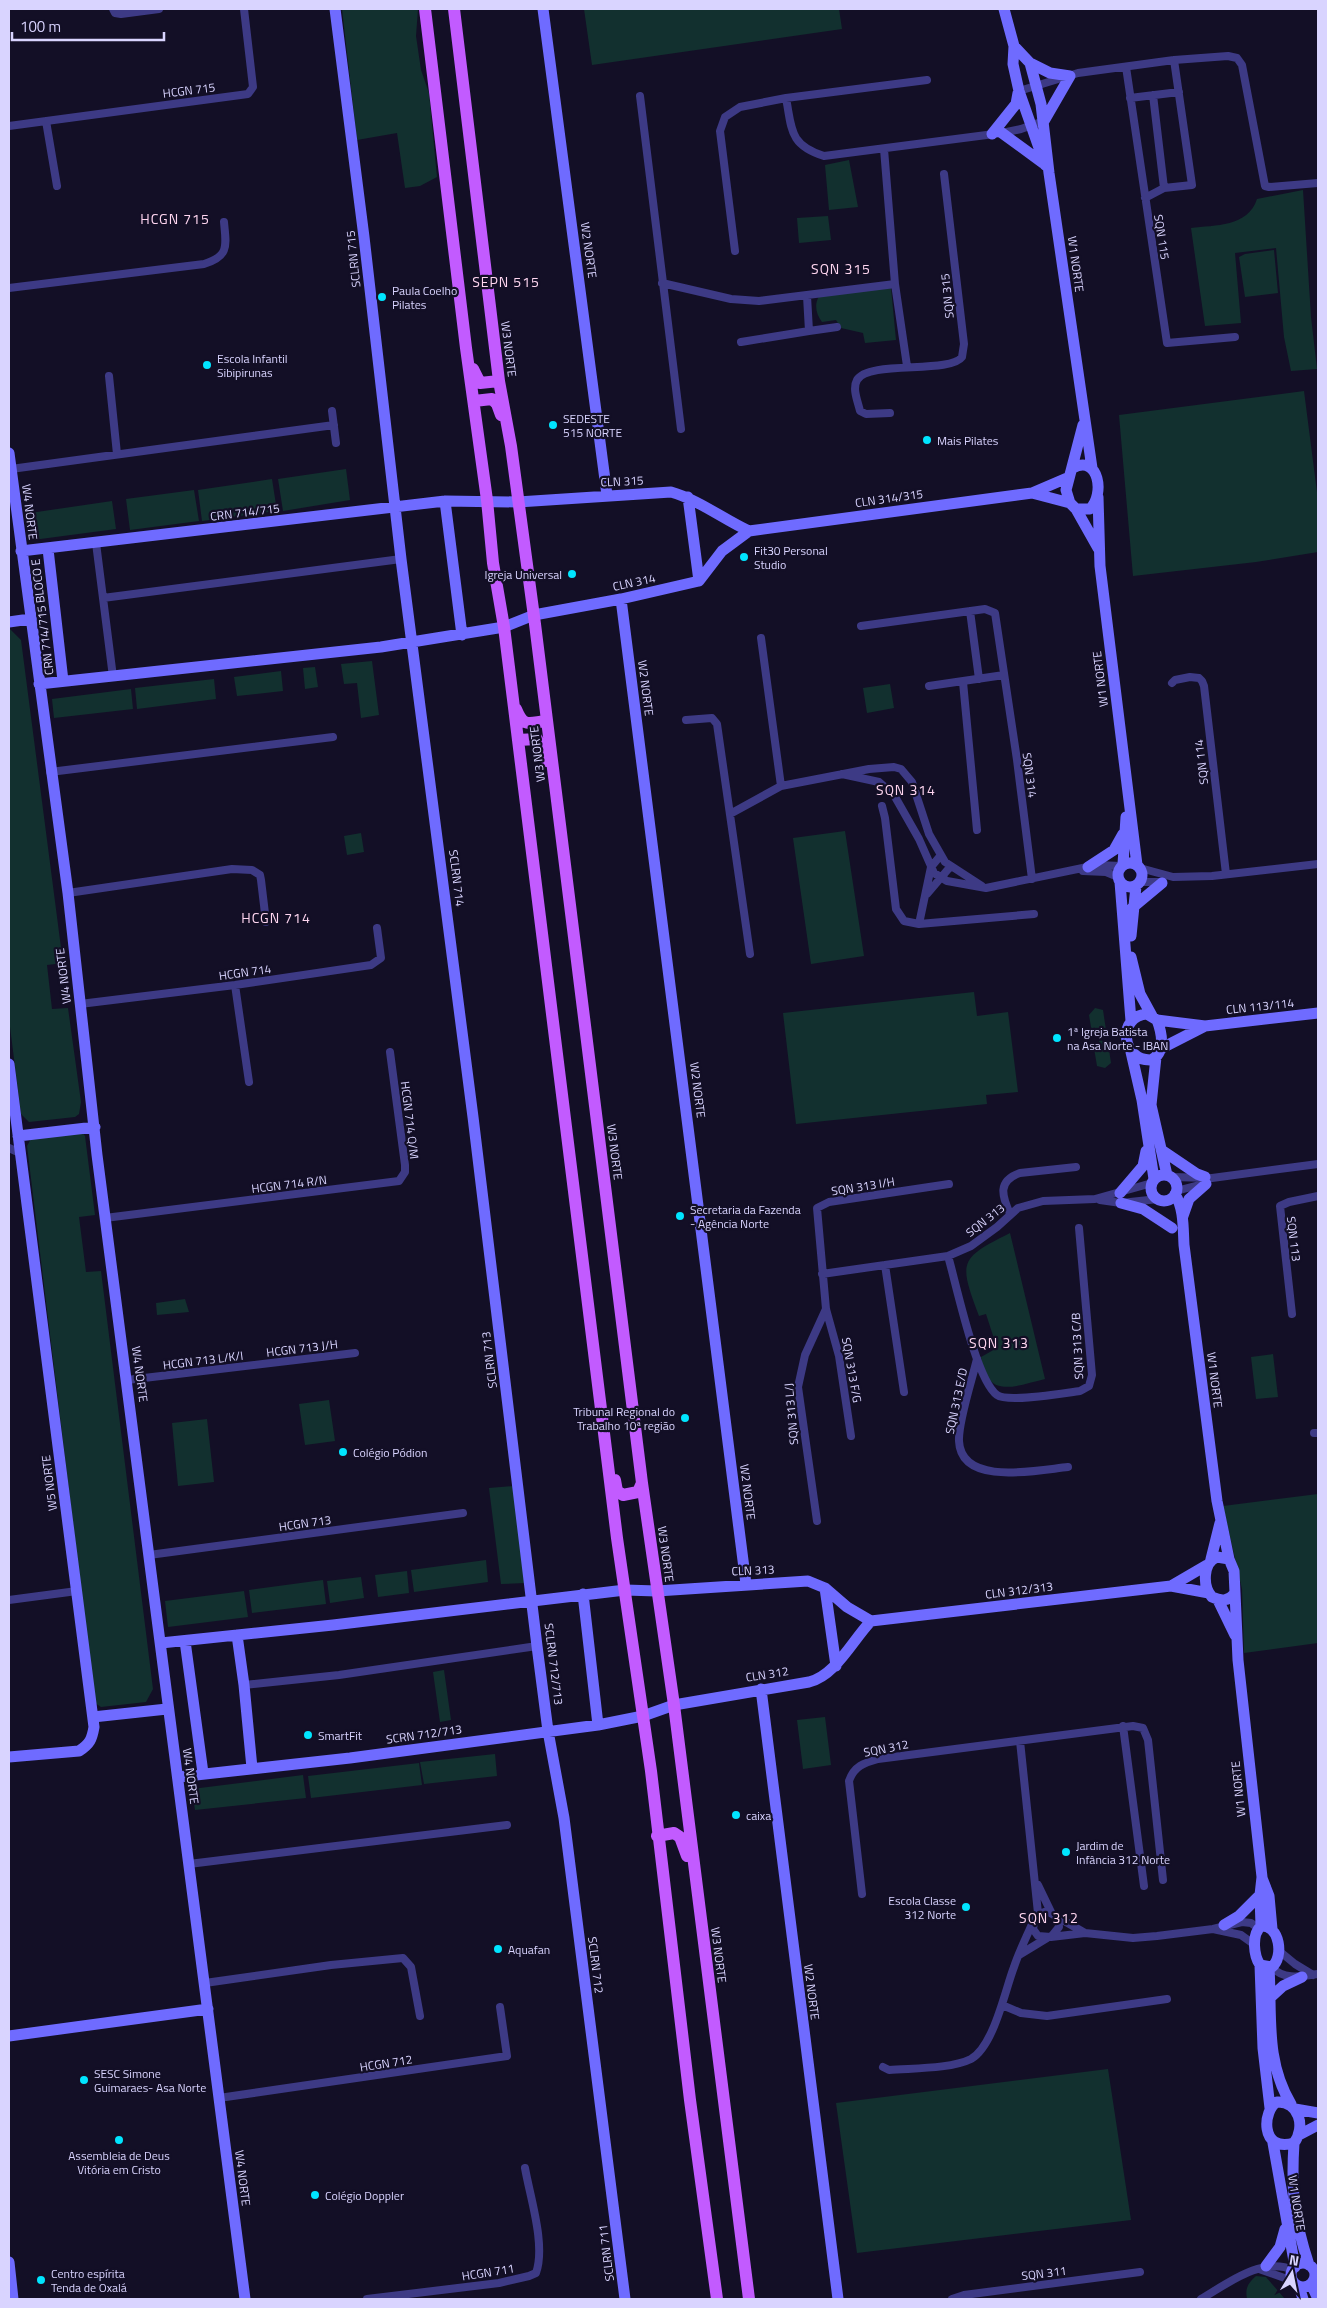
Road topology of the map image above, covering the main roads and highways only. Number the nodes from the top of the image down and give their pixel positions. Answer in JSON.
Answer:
{"nodes":[{"id":1,"x":426,"y":9,"type":"edge"},
{"id":2,"x":454,"y":9,"type":"edge"},
{"id":3,"x":466,"y":348,"type":"junction"},
{"id":4,"x":499,"y":381,"type":"junction"},
{"id":5,"x":474,"y":401,"type":"junction"},
{"id":6,"x":511,"y":446,"type":"junction"},
{"id":7,"x":512,"y":699,"type":"junction"},
{"id":8,"x":546,"y":720,"type":"junction"},
{"id":9,"x":518,"y":740,"type":"junction"},
{"id":10,"x":554,"y":787,"type":"junction"},
{"id":11,"x":607,"y":1449,"type":"junction"},
{"id":12,"x":642,"y":1483,"type":"junction"},
{"id":13,"x":657,"y":1836,"type":"junction"},
{"id":14,"x":695,"y":1879,"type":"junction"},
{"id":15,"x":717,"y":2299,"type":"edge"},
{"id":16,"x":749,"y":2299,"type":"edge"}],
"edges":[{"from":1,"to":3,"type":"main road","name":"W3 NORTE"},
{"from":2,"to":4,"type":"main road","name":"W3 NORTE"},
{"from":3,"to":4,"type":"main road"},
{"from":3,"to":5,"type":"main road","name":"W3 NORTE"},
{"from":4,"to":6,"type":"main road","name":"W3 NORTE"},
{"from":5,"to":6,"type":"main road"},
{"from":5,"to":7,"type":"main road","name":"W3 NORTE"},
{"from":6,"to":8,"type":"main road","name":"W3 NORTE"},
{"from":7,"to":8,"type":"main road"},
{"from":7,"to":9,"type":"main road","name":"W3 NORTE"},
{"from":8,"to":10,"type":"main road","name":"W3 NORTE"},
{"from":9,"to":10,"type":"main road"},
{"from":9,"to":11,"type":"main road","name":"W3 NORTE"},
{"from":10,"to":12,"type":"main road","name":"W3 NORTE"},
{"from":11,"to":12,"type":"main road"},
{"from":11,"to":13,"type":"main road","name":"W3 NORTE"},
{"from":12,"to":14,"type":"main road","name":"W3 NORTE"},
{"from":13,"to":14,"type":"main road"},
{"from":13,"to":15,"type":"main road","name":"W3 NORTE"},
{"from":14,"to":16,"type":"main road","name":"W3 NORTE"}]}
